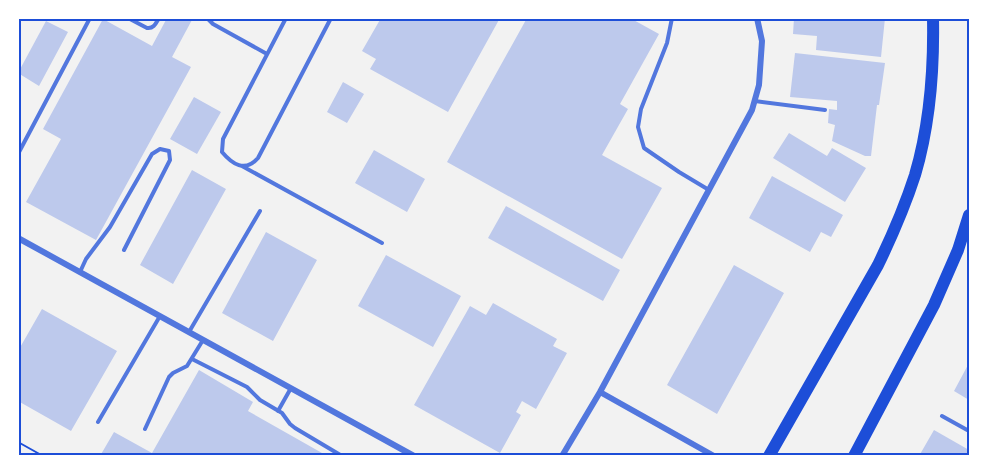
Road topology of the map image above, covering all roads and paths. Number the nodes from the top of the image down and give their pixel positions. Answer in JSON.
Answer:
{"nodes":[{"id":1,"x":90,"y":18,"type":"edge"},
{"id":2,"x":128,"y":18,"type":"edge"},
{"id":3,"x":159,"y":18,"type":"edge"},
{"id":4,"x":207,"y":18,"type":"edge"},
{"id":5,"x":286,"y":18,"type":"edge"},
{"id":6,"x":331,"y":18,"type":"edge"},
{"id":7,"x":672,"y":18,"type":"edge"},
{"id":8,"x":757,"y":18,"type":"edge"},
{"id":9,"x":933,"y":18,"type":"edge"},
{"id":10,"x":267,"y":54,"type":"junction"},
{"id":11,"x":755,"y":100,"type":"junction"},
{"id":12,"x":825,"y":110,"type":"dead end"},
{"id":13,"x":18,"y":154,"type":"edge"},
{"id":14,"x":241,"y":166,"type":"junction"},
{"id":15,"x":709,"y":190,"type":"junction"},
{"id":16,"x":260,"y":211,"type":"dead end"},
{"id":17,"x":969,"y":215,"type":"edge"},
{"id":18,"x":18,"y":238,"type":"edge"},
{"id":19,"x":382,"y":243,"type":"dead end"},
{"id":20,"x":124,"y":250,"type":"dead end"},
{"id":21,"x":80,"y":272,"type":"junction"},
{"id":22,"x":160,"y":316,"type":"junction"},
{"id":23,"x":189,"y":332,"type":"junction"},
{"id":24,"x":203,"y":340,"type":"junction"},
{"id":25,"x":192,"y":359,"type":"junction"},
{"id":26,"x":291,"y":388,"type":"junction"},
{"id":27,"x":600,"y":392,"type":"junction"},
{"id":28,"x":278,"y":411,"type":"junction"},
{"id":29,"x":942,"y":416,"type":"dead end"},
{"id":30,"x":98,"y":422,"type":"dead end"},
{"id":31,"x":144,"y":429,"type":"dead end"},
{"id":32,"x":969,"y":431,"type":"edge"},
{"id":33,"x":18,"y":442,"type":"edge"},
{"id":34,"x":43,"y":456,"type":"edge"},
{"id":35,"x":342,"y":456,"type":"edge"},
{"id":36,"x":414,"y":456,"type":"edge"},
{"id":37,"x":562,"y":456,"type":"edge"},
{"id":38,"x":714,"y":456,"type":"edge"},
{"id":39,"x":769,"y":456,"type":"edge"},
{"id":40,"x":854,"y":456,"type":"edge"}],
"edges":[{"from":1,"to":13,"type":"lane"},
{"from":2,"to":3,"type":"lane"},
{"from":4,"to":10,"type":"lane"},
{"from":5,"to":10,"type":"lane"},
{"from":6,"to":14,"type":"lane"},
{"from":7,"to":15,"type":"lane"},
{"from":8,"to":11,"type":"street"},
{"from":9,"to":39,"type":"highway"},
{"from":10,"to":14,"type":"lane"},
{"from":11,"to":12,"type":"lane"},
{"from":11,"to":15,"type":"street"},
{"from":14,"to":19,"type":"lane"},
{"from":15,"to":27,"type":"street"},
{"from":16,"to":23,"type":"lane"},
{"from":17,"to":40,"type":"highway"},
{"from":18,"to":21,"type":"street"},
{"from":20,"to":21,"type":"lane"},
{"from":21,"to":22,"type":"street"},
{"from":22,"to":23,"type":"street"},
{"from":22,"to":30,"type":"lane"},
{"from":23,"to":24,"type":"street"},
{"from":24,"to":25,"type":"lane"},
{"from":24,"to":26,"type":"street"},
{"from":25,"to":28,"type":"lane"},
{"from":25,"to":31,"type":"lane"},
{"from":26,"to":28,"type":"lane"},
{"from":26,"to":36,"type":"street"},
{"from":27,"to":37,"type":"street"},
{"from":27,"to":38,"type":"street"},
{"from":28,"to":35,"type":"lane"},
{"from":29,"to":32,"type":"lane"},
{"from":33,"to":34,"type":"path"}]}
